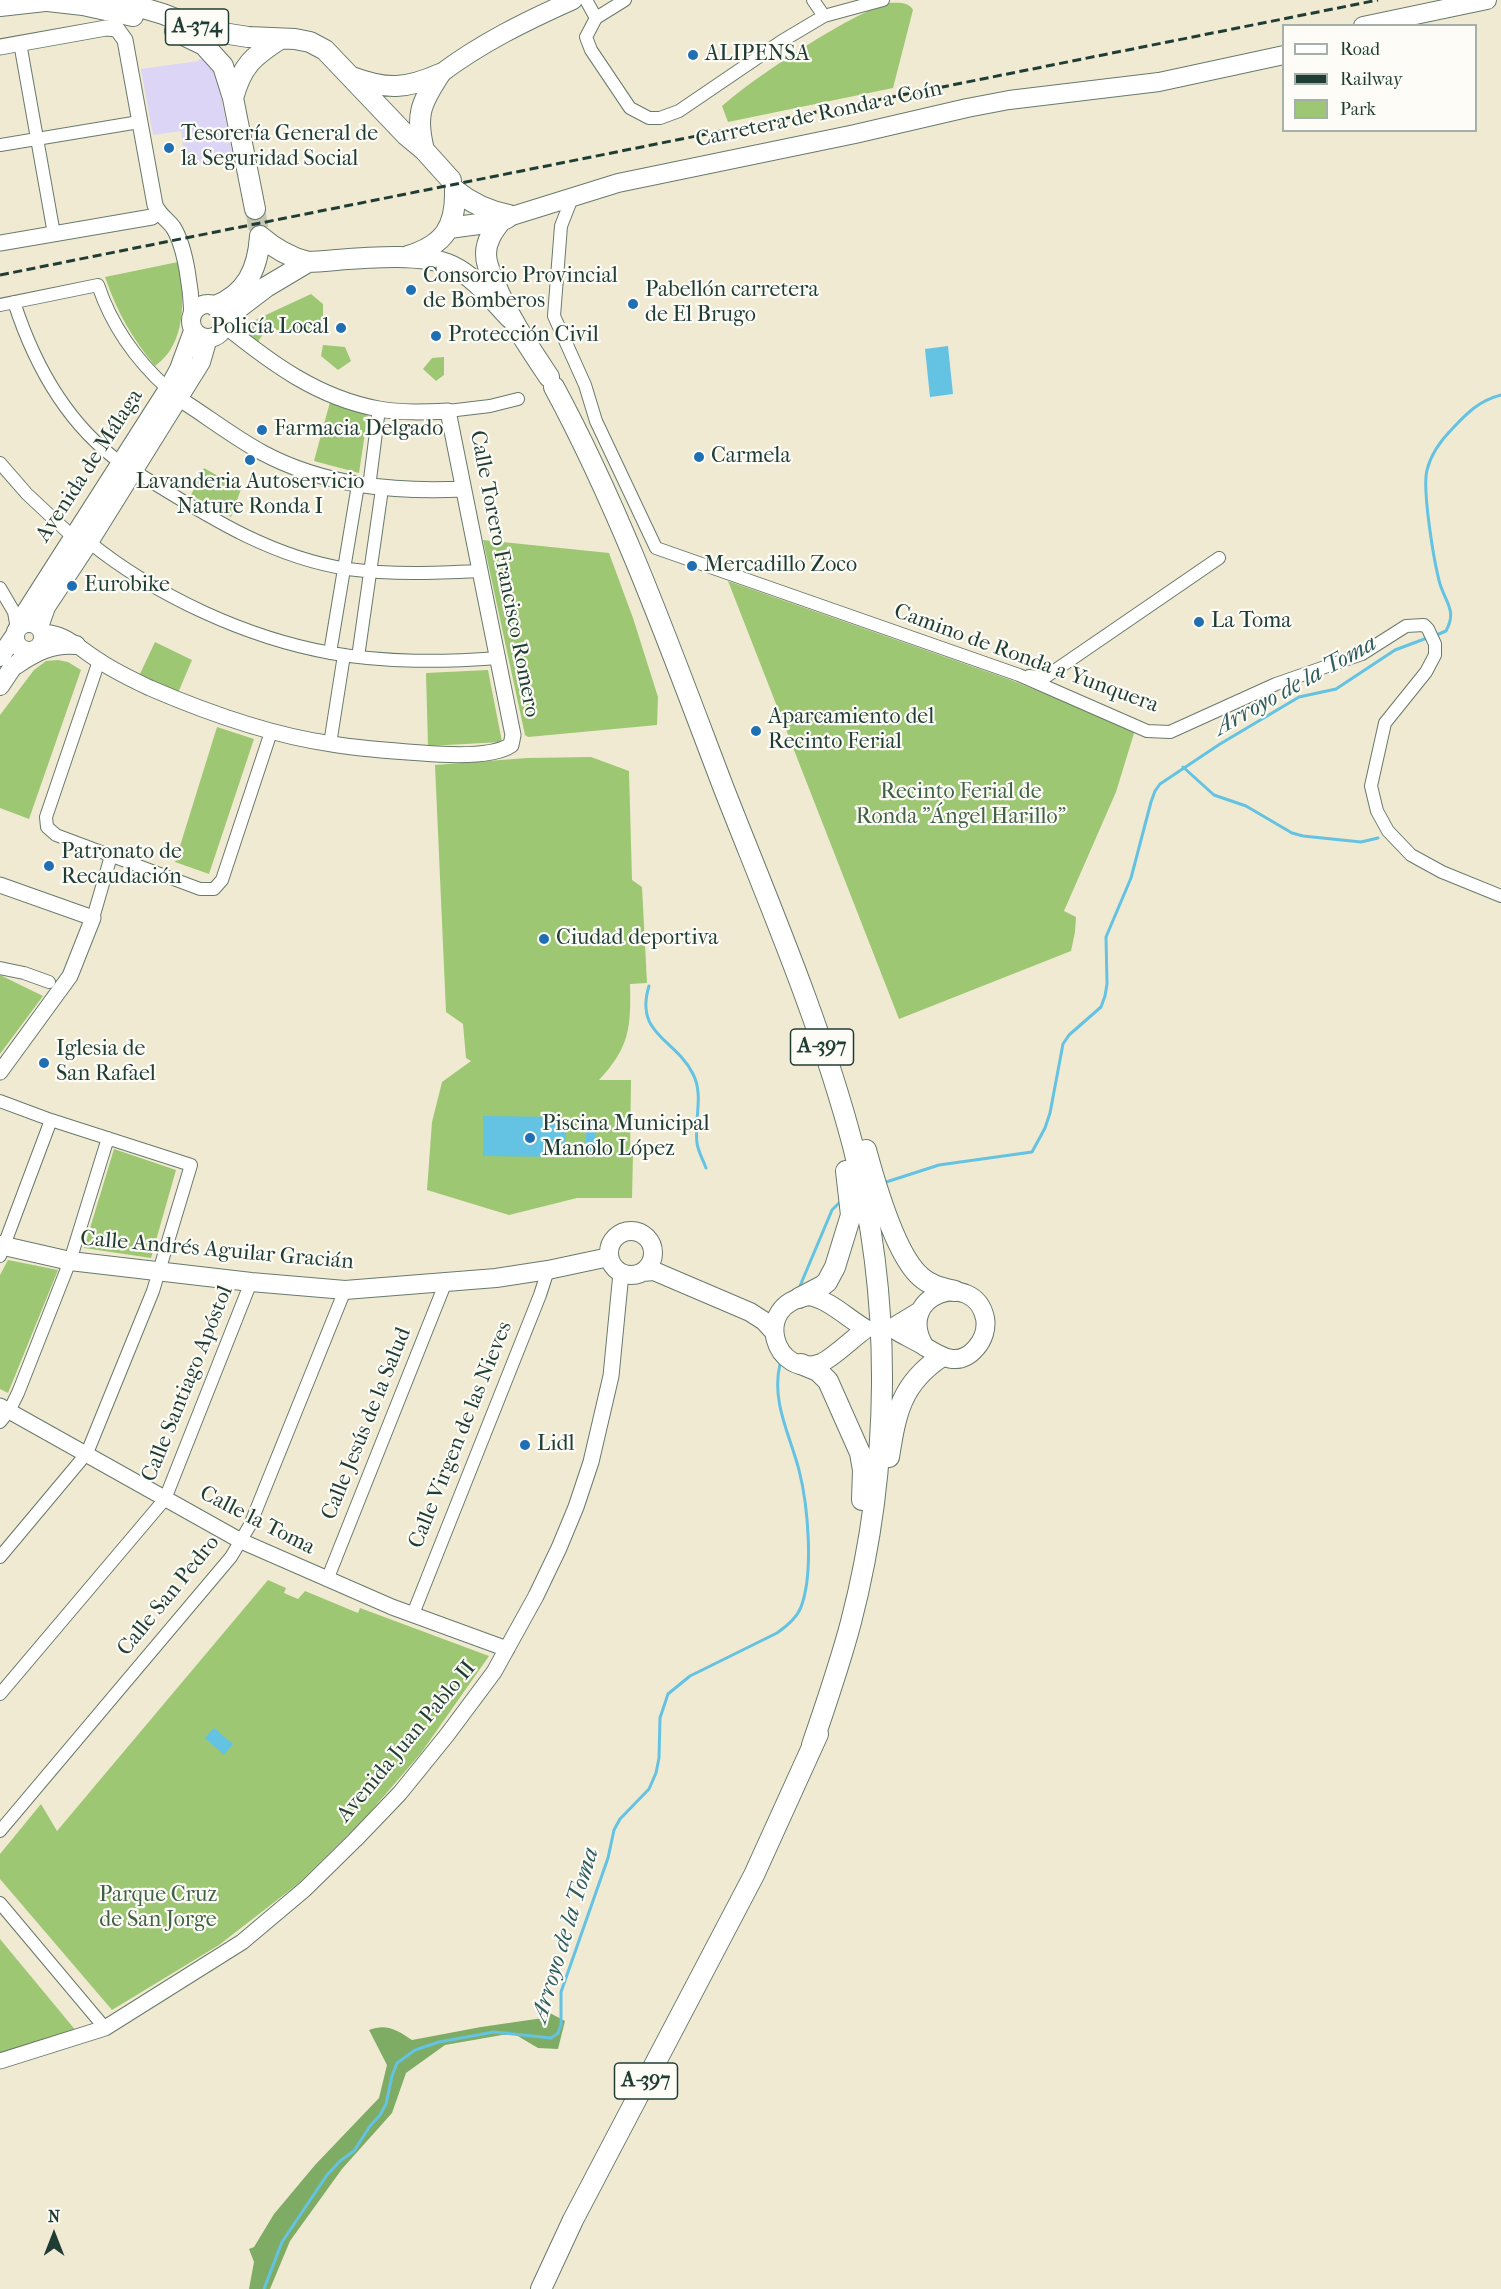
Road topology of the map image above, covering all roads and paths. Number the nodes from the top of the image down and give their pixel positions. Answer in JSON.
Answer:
{"nodes":[{"id":1,"x":39,"y":0,"type":"edge"},
{"id":2,"x":116,"y":0,"type":"edge"},
{"id":3,"x":573,"y":0,"type":"edge"},
{"id":4,"x":586,"y":0,"type":"edge"},
{"id":5,"x":625,"y":0,"type":"edge"},
{"id":6,"x":813,"y":0,"type":"edge"},
{"id":7,"x":883,"y":0,"type":"edge"},
{"id":8,"x":1487,"y":0,"type":"edge"},
{"id":9,"x":45,"y":1,"type":"edge"},
{"id":10,"x":1501,"y":3,"type":"edge"},
{"id":11,"x":0,"y":6,"type":"edge"},
{"id":12,"x":824,"y":16,"type":"junction"},
{"id":13,"x":596,"y":18,"type":"junction"},
{"id":14,"x":1371,"y":24,"type":"edge"},
{"id":15,"x":1412,"y":24,"type":"edge"},
{"id":16,"x":280,"y":39,"type":"junction"},
{"id":17,"x":20,"y":43,"type":"junction"},
{"id":18,"x":0,"y":46,"type":"edge"},
{"id":19,"x":1282,"y":46,"type":"edge"},
{"id":20,"x":1282,"y":55,"type":"edge"},
{"id":21,"x":440,"y":74,"type":"junction"},
{"id":22,"x":352,"y":76,"type":"junction"},
{"id":23,"x":1141,"y":83,"type":"junction"},
{"id":24,"x":233,"y":98,"type":"junction"},
{"id":25,"x":139,"y":122,"type":"junction"},
{"id":26,"x":36,"y":139,"type":"junction"},
{"id":27,"x":0,"y":146,"type":"edge"},
{"id":28,"x":424,"y":150,"type":"junction"},
{"id":29,"x":453,"y":185,"type":"junction"},
{"id":30,"x":569,"y":197,"type":"junction"},
{"id":31,"x":550,"y":203,"type":"junction"},
{"id":32,"x":255,"y":208,"type":"tunnel mouth"},
{"id":33,"x":157,"y":212,"type":"junction"},
{"id":34,"x":506,"y":218,"type":"junction"},
{"id":35,"x":561,"y":226,"type":"junction"},
{"id":36,"x":446,"y":233,"type":"junction"},
{"id":37,"x":54,"y":234,"type":"junction"},
{"id":38,"x":0,"y":243,"type":"edge"},
{"id":39,"x":408,"y":256,"type":"junction"},
{"id":40,"x":308,"y":262,"type":"junction"},
{"id":41,"x":14,"y":302,"type":"junction"},
{"id":42,"x":0,"y":305,"type":"edge"},
{"id":43,"x":506,"y":310,"type":"junction"},
{"id":44,"x":206,"y":317,"type":"junction"},
{"id":45,"x":173,"y":394,"type":"junction"},
{"id":46,"x":518,"y":399,"type":"dead end"},
{"id":47,"x":379,"y":409,"type":"junction"},
{"id":48,"x":448,"y":411,"type":"junction"},
{"id":49,"x":0,"y":464,"type":"edge"},
{"id":50,"x":127,"y":467,"type":"junction"},
{"id":51,"x":370,"y":487,"type":"junction"},
{"id":52,"x":464,"y":489,"type":"junction"},
{"id":53,"x":81,"y":540,"type":"junction"},
{"id":54,"x":1219,"y":558,"type":"dead end"},
{"id":55,"x":345,"y":568,"type":"junction"},
{"id":56,"x":480,"y":571,"type":"junction"},
{"id":57,"x":370,"y":572,"type":"junction"},
{"id":58,"x":0,"y":588,"type":"edge"},
{"id":59,"x":27,"y":630,"type":"junction"},
{"id":60,"x":76,"y":645,"type":"junction"},
{"id":61,"x":330,"y":653,"type":"junction"},
{"id":62,"x":344,"y":655,"type":"junction"},
{"id":63,"x":358,"y":657,"type":"junction"},
{"id":64,"x":499,"y":658,"type":"junction"},
{"id":65,"x":8,"y":661,"type":"edge"},
{"id":66,"x":99,"y":661,"type":"junction"},
{"id":67,"x":1019,"y":675,"type":"junction"},
{"id":68,"x":0,"y":686,"type":"edge"},
{"id":69,"x":271,"y":732,"type":"junction"},
{"id":70,"x":330,"y":744,"type":"junction"},
{"id":71,"x":745,"y":842,"type":"junction"},
{"id":72,"x":111,"y":856,"type":"junction"},
{"id":73,"x":0,"y":885,"type":"edge"},
{"id":74,"x":1501,"y":896,"type":"edge"},
{"id":75,"x":772,"y":910,"type":"junction"},
{"id":76,"x":93,"y":918,"type":"junction"},
{"id":77,"x":0,"y":968,"type":"edge"},
{"id":78,"x":49,"y":982,"type":"dead end"},
{"id":79,"x":0,"y":1072,"type":"edge"},
{"id":80,"x":0,"y":1101,"type":"edge"},
{"id":81,"x":51,"y":1120,"type":"junction"},
{"id":82,"x":108,"y":1138,"type":"junction"},
{"id":83,"x":2,"y":1249,"type":"edge"},
{"id":84,"x":652,"y":1256,"type":"junction"},
{"id":85,"x":609,"y":1257,"type":"junction"},
{"id":86,"x":70,"y":1261,"type":"junction"},
{"id":87,"x":548,"y":1270,"type":"junction"},
{"id":88,"x":159,"y":1272,"type":"junction"},
{"id":89,"x":642,"y":1272,"type":"junction"},
{"id":90,"x":621,"y":1273,"type":"junction"},
{"id":91,"x":251,"y":1282,"type":"junction"},
{"id":92,"x":445,"y":1284,"type":"junction"},
{"id":93,"x":345,"y":1290,"type":"junction"},
{"id":94,"x":955,"y":1291,"type":"junction"},
{"id":95,"x":793,"y":1301,"type":"junction"},
{"id":96,"x":920,"y":1311,"type":"junction"},
{"id":97,"x":774,"y":1332,"type":"junction"},
{"id":98,"x":933,"y":1352,"type":"junction"},
{"id":99,"x":801,"y":1364,"type":"junction"},
{"id":100,"x":3,"y":1413,"type":"edge"},
{"id":101,"x":87,"y":1453,"type":"junction"},
{"id":102,"x":165,"y":1499,"type":"junction"},
{"id":103,"x":241,"y":1541,"type":"junction"},
{"id":104,"x":0,"y":1557,"type":"edge"},
{"id":105,"x":327,"y":1580,"type":"junction"},
{"id":106,"x":412,"y":1614,"type":"junction"},
{"id":107,"x":507,"y":1649,"type":"junction"},
{"id":108,"x":0,"y":1694,"type":"edge"},
{"id":109,"x":812,"y":1745,"type":"junction"},
{"id":110,"x":0,"y":1831,"type":"edge"},
{"id":111,"x":754,"y":1875,"type":"junction"},
{"id":112,"x":0,"y":1903,"type":"edge"},
{"id":113,"x":105,"y":2028,"type":"junction"},
{"id":114,"x":0,"y":2061,"type":"edge"},
{"id":115,"x":541,"y":2289,"type":"edge"}],
"edges":[{"from":1,"to":9,"type":"main road","number":"A-374"},
{"from":2,"to":16,"type":"main road","number":"A-374"},
{"from":3,"to":21,"type":"main road"},
{"from":4,"to":13,"type":"street"},
{"from":5,"to":13,"type":"street"},
{"from":6,"to":12,"type":"street"},
{"from":7,"to":12,"type":"street"},
{"from":8,"to":14,"type":"main road"},
{"from":9,"to":11,"type":"main road"},
{"from":9,"to":24,"type":"main road","number":"A-374"},
{"from":10,"to":15,"type":"main road"},
{"from":12,"to":13,"type":"street"},
{"from":16,"to":22,"type":"main road"},
{"from":16,"to":24,"type":"main road"},
{"from":17,"to":18,"type":"street"},
{"from":17,"to":25,"type":"street"},
{"from":17,"to":26,"type":"street"},
{"from":19,"to":23,"type":"main road","name":"Carretera de Ronda a Coín"},
{"from":20,"to":23,"type":"main road","name":"Carretera de Ronda a Coín"},
{"from":21,"to":22,"type":"main road"},
{"from":21,"to":28,"type":"main road"},
{"from":22,"to":28,"type":"main road"},
{"from":23,"to":30,"type":"main road","name":"Carretera de Ronda a Coín"},
{"from":24,"to":32,"type":"main road"},
{"from":25,"to":26,"type":"street"},
{"from":25,"to":33,"type":"street"},
{"from":26,"to":27,"type":"street"},
{"from":26,"to":37,"type":"street"},
{"from":28,"to":29,"type":"main road"},
{"from":29,"to":34,"type":"main road"},
{"from":29,"to":36,"type":"main road"},
{"from":30,"to":31,"type":"main road","name":"Carretera de Ronda a Coín"},
{"from":30,"to":35,"type":"street","name":"Camino de Ronda a Yunquera"},
{"from":31,"to":34,"type":"main road","name":"Carretera de Ronda a Coín"},
{"from":31,"to":35,"type":"street"},
{"from":33,"to":37,"type":"street"},
{"from":33,"to":44,"type":"street"},
{"from":34,"to":36,"type":"main road"},
{"from":34,"to":43,"type":"main road"},
{"from":35,"to":67,"type":"street","name":"Camino de Ronda a Yunquera"},
{"from":36,"to":39,"type":"main road"},
{"from":36,"to":43,"type":"main road"},
{"from":37,"to":38,"type":"street"},
{"from":39,"to":40,"type":"main road"},
{"from":39,"to":43,"type":"main road"},
{"from":40,"to":44,"type":"main road"},
{"from":40,"to":44,"type":"main road"},
{"from":41,"to":42,"type":"street"},
{"from":41,"to":45,"type":"street"},
{"from":41,"to":50,"type":"street"},
{"from":43,"to":71,"type":"main road","number":"A-397"},
{"from":44,"to":45,"type":"main road","name":"Avenida de Málaga"},
{"from":44,"to":47,"type":"street"},
{"from":45,"to":50,"type":"main road","name":"Avenida de Málaga"},
{"from":45,"to":51,"type":"street"},
{"from":46,"to":48,"type":"street"},
{"from":47,"to":48,"type":"street"},
{"from":47,"to":51,"type":"street"},
{"from":48,"to":52,"type":"street","name":"Calle Torero Francisco Romero"},
{"from":49,"to":53,"type":"street"},
{"from":50,"to":53,"type":"main road","name":"Avenida de Málaga"},
{"from":50,"to":55,"type":"street"},
{"from":51,"to":52,"type":"street"},
{"from":51,"to":55,"type":"street"},
{"from":51,"to":57,"type":"street"},
{"from":52,"to":56,"type":"street","name":"Calle Torero Francisco Romero"},
{"from":53,"to":59,"type":"main road","name":"Avenida de Málaga"},
{"from":53,"to":61,"type":"street"},
{"from":54,"to":67,"type":"street"},
{"from":55,"to":57,"type":"street"},
{"from":55,"to":61,"type":"street"},
{"from":56,"to":57,"type":"street"},
{"from":56,"to":64,"type":"street","name":"Calle Torero Francisco Romero"},
{"from":57,"to":63,"type":"street"},
{"from":58,"to":59,"type":"street"},
{"from":59,"to":60,"type":"street"},
{"from":59,"to":65,"type":"main road","name":"Avenida de Málaga"},
{"from":59,"to":65,"type":"main road","name":"Avenida de Málaga"},
{"from":60,"to":65,"type":"main road"},
{"from":60,"to":66,"type":"street"},
{"from":61,"to":62,"type":"street"},
{"from":62,"to":63,"type":"street"},
{"from":62,"to":70,"type":"street"},
{"from":63,"to":64,"type":"street"},
{"from":64,"to":70,"type":"street","name":"Calle Torero Francisco Romero"},
{"from":65,"to":68,"type":"main road","name":"Avenida de Málaga"},
{"from":66,"to":69,"type":"street"},
{"from":66,"to":72,"type":"street"},
{"from":67,"to":74,"type":"street","name":"Camino de Ronda a Yunquera"},
{"from":69,"to":70,"type":"street"},
{"from":69,"to":72,"type":"street"},
{"from":71,"to":75,"type":"main road","number":"A-397"},
{"from":71,"to":95,"type":"main road"},
{"from":72,"to":76,"type":"street"},
{"from":73,"to":76,"type":"street"},
{"from":75,"to":94,"type":"main road"},
{"from":75,"to":109,"type":"main road","number":"A-397"},
{"from":76,"to":79,"type":"street"},
{"from":77,"to":78,"type":"street"},
{"from":80,"to":81,"type":"street"},
{"from":81,"to":82,"type":"street"},
{"from":81,"to":83,"type":"street"},
{"from":82,"to":86,"type":"street"},
{"from":82,"to":88,"type":"street"},
{"from":83,"to":86,"type":"main road","name":"Calle Andrés Aguilar Gracián"},
{"from":84,"to":85,"type":"main road"},
{"from":84,"to":89,"type":"main road"},
{"from":84,"to":95,"type":"main road"},
{"from":85,"to":87,"type":"main road","name":"Calle Andrés Aguilar Gracián"},
{"from":85,"to":90,"type":"main road"},
{"from":86,"to":88,"type":"main road","name":"Calle Andrés Aguilar Gracián"},
{"from":86,"to":100,"type":"street"},
{"from":87,"to":92,"type":"main road","name":"Calle Andrés Aguilar Gracián"},
{"from":87,"to":106,"type":"street","name":"Calle Virgen de las Nieves"},
{"from":88,"to":91,"type":"main road","name":"Calle Andrés Aguilar Gracián"},
{"from":88,"to":101,"type":"street"},
{"from":89,"to":90,"type":"main road"},
{"from":89,"to":97,"type":"main road"},
{"from":90,"to":107,"type":"street","name":"Avenida Juan Pablo II"},
{"from":91,"to":93,"type":"main road","name":"Calle Andrés Aguilar Gracián"},
{"from":91,"to":102,"type":"street","name":"Calle Santiago Apóstol"},
{"from":92,"to":93,"type":"main road","name":"Calle Andrés Aguilar Gracián"},
{"from":92,"to":105,"type":"street","name":"Calle Jesús de la Salud"},
{"from":93,"to":103,"type":"street","name":"Calle San Pedro"},
{"from":94,"to":96,"type":"main road"},
{"from":94,"to":98,"type":"main road"},
{"from":95,"to":97,"type":"main road"},
{"from":95,"to":99,"type":"main road"},
{"from":96,"to":98,"type":"main road"},
{"from":96,"to":98,"type":"main road"},
{"from":97,"to":99,"type":"main road"},
{"from":98,"to":109,"type":"main road"},
{"from":99,"to":111,"type":"main road"},
{"from":100,"to":101,"type":"street","name":"Calle la Toma"},
{"from":101,"to":102,"type":"street","name":"Calle la Toma"},
{"from":101,"to":104,"type":"street"},
{"from":102,"to":103,"type":"street","name":"Calle la Toma"},
{"from":102,"to":108,"type":"street","name":"Calle Santiago Apóstol"},
{"from":103,"to":105,"type":"street","name":"Calle la Toma"},
{"from":103,"to":110,"type":"street","name":"Calle San Pedro"},
{"from":105,"to":106,"type":"street","name":"Calle la Toma"},
{"from":106,"to":107,"type":"street","name":"Calle la Toma"},
{"from":107,"to":113,"type":"street","name":"Avenida Juan Pablo II"},
{"from":109,"to":111,"type":"main road","number":"A-397"},
{"from":111,"to":115,"type":"main road","number":"A-397"},
{"from":112,"to":113,"type":"street"},
{"from":113,"to":114,"type":"street","name":"Avenida Juan Pablo II"}]}
